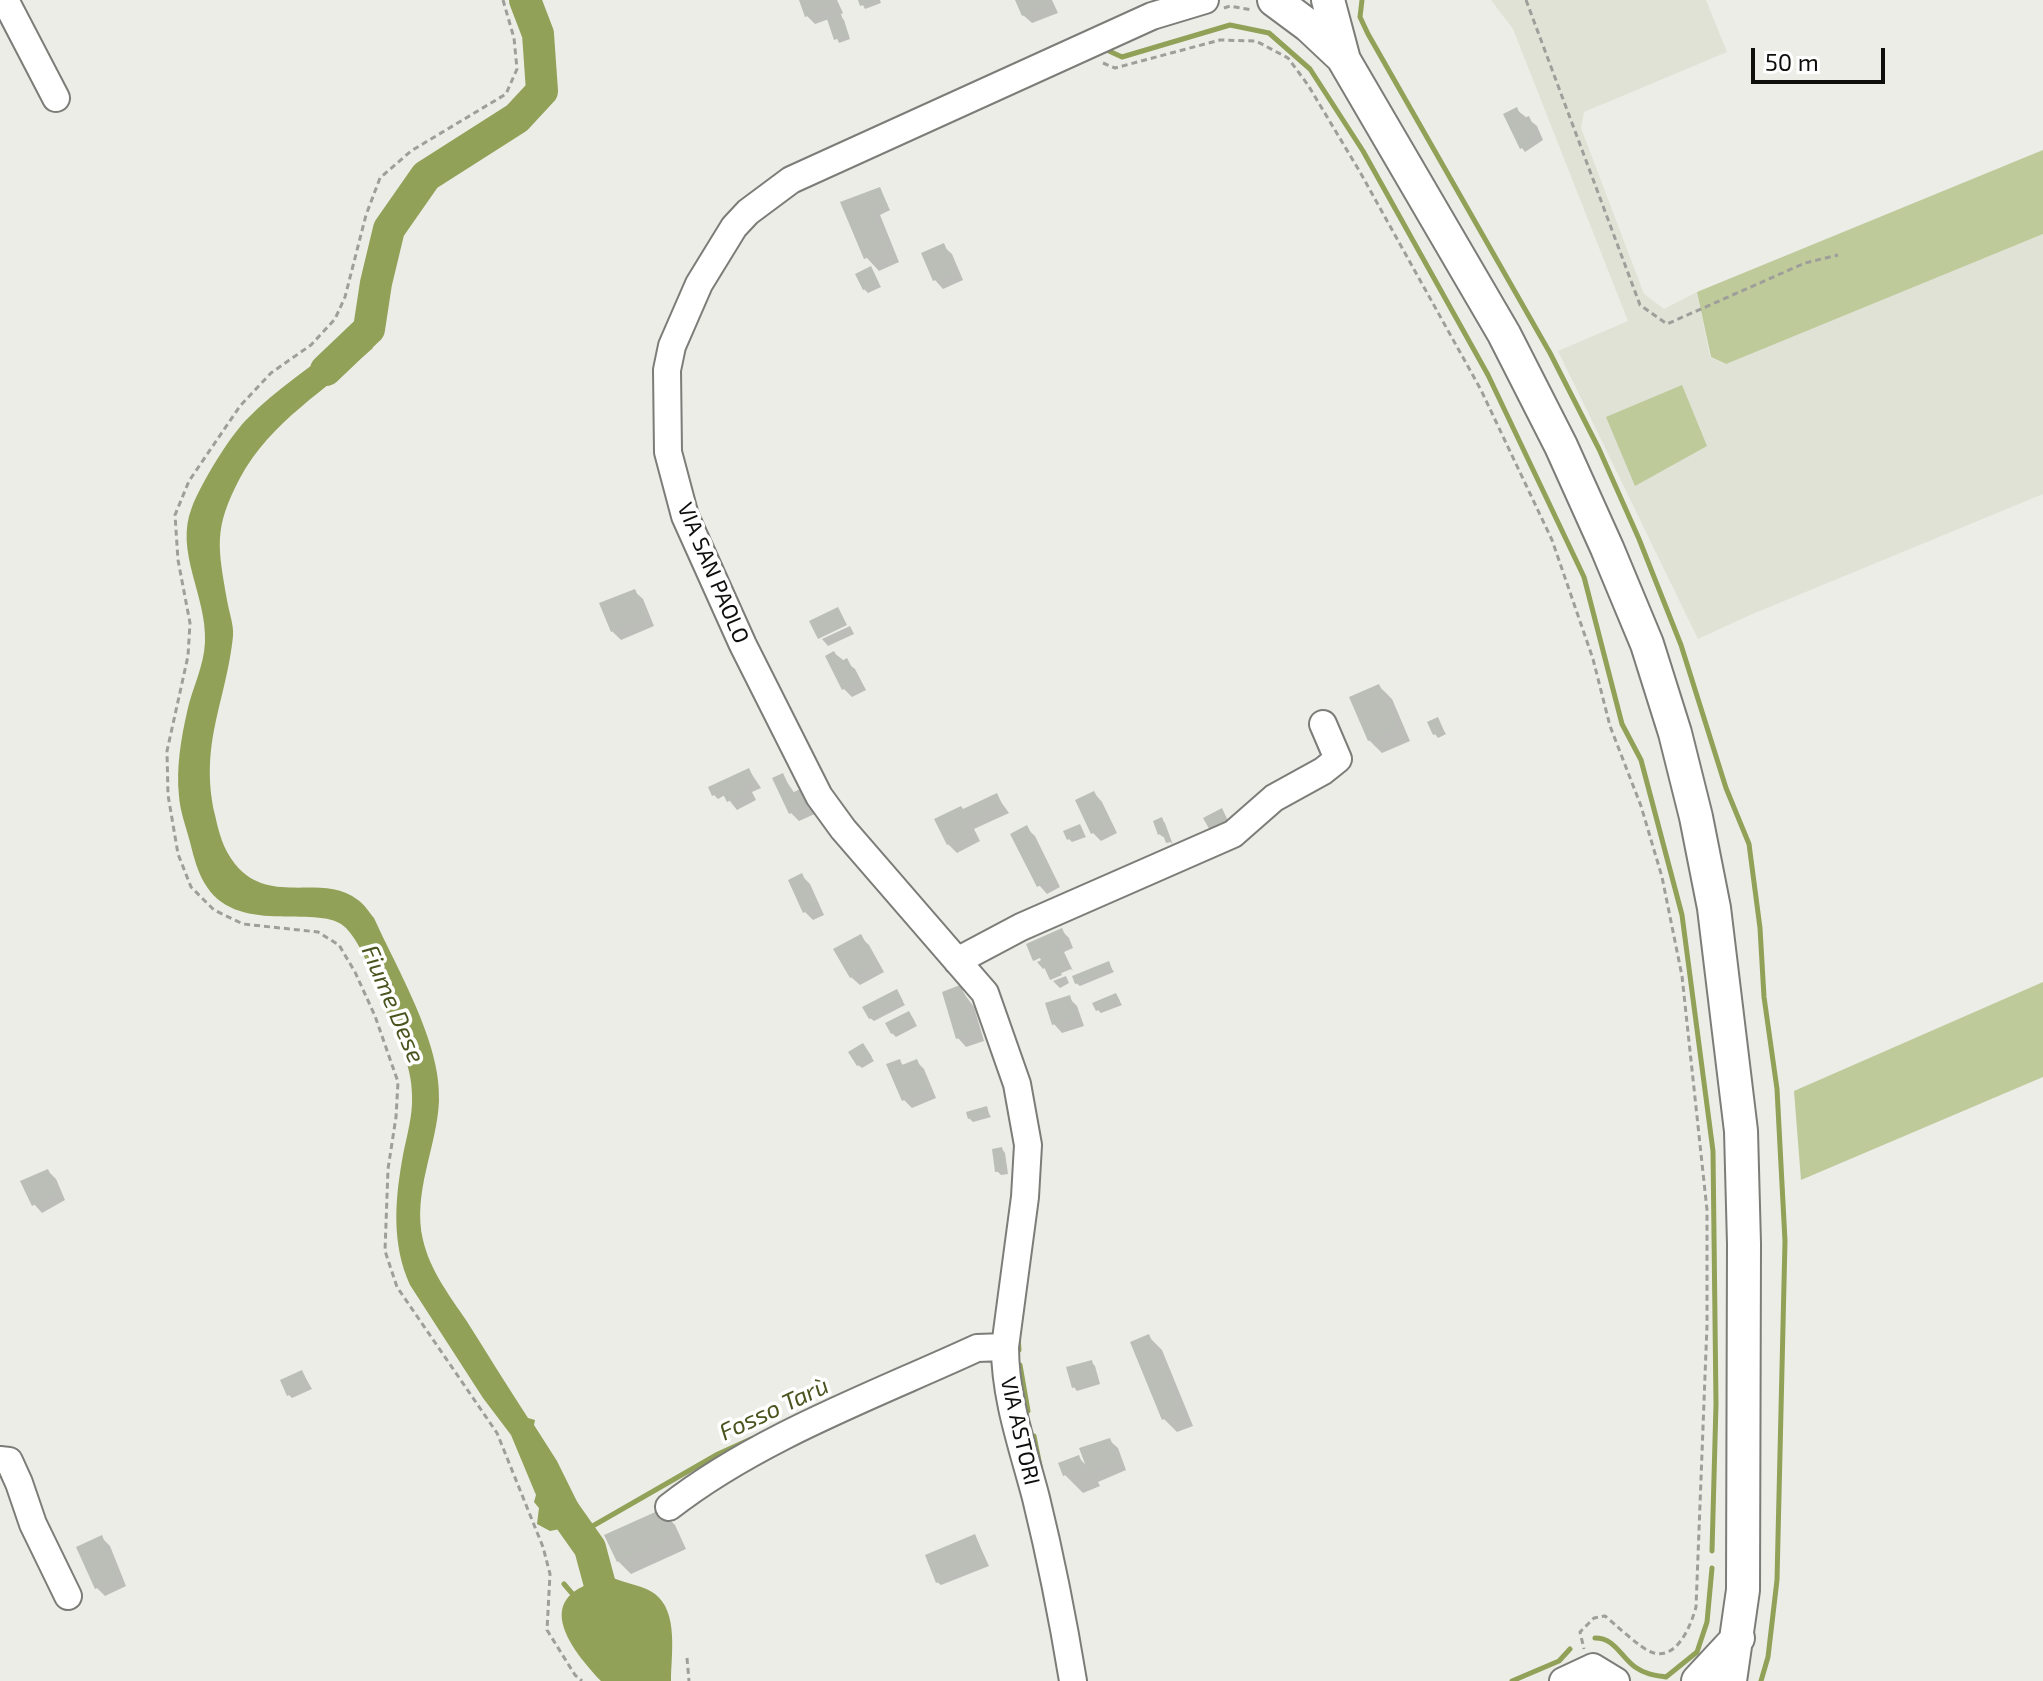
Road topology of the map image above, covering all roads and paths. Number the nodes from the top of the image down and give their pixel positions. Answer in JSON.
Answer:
{"nodes":[{"id":1,"x":5,"y":0,"type":"edge"},
{"id":2,"x":503,"y":0,"type":"edge"},
{"id":3,"x":1205,"y":0,"type":"edge"},
{"id":4,"x":1274,"y":0,"type":"edge"},
{"id":5,"x":1328,"y":0,"type":"edge"},
{"id":6,"x":1526,"y":0,"type":"edge"},
{"id":7,"x":1160,"y":8,"type":"edge"},
{"id":8,"x":1093,"y":42,"type":"junction"},
{"id":9,"x":1344,"y":60,"type":"junction"},
{"id":10,"x":56,"y":98,"type":"dead end"},
{"id":11,"x":1838,"y":255,"type":"dead end"},
{"id":12,"x":1323,"y":724,"type":"dead end"},
{"id":13,"x":957,"y":961,"type":"junction"},
{"id":14,"x":1017,"y":1084,"type":"joint"},
{"id":15,"x":1005,"y":1347,"type":"junction"},
{"id":16,"x":0,"y":1460,"type":"edge"},
{"id":17,"x":669,"y":1507,"type":"dead end"},
{"id":18,"x":68,"y":1596,"type":"dead end"},
{"id":19,"x":1738,"y":1638,"type":"junction"},
{"id":20,"x":687,"y":1658,"type":"dead end"},
{"id":21,"x":1604,"y":1674,"type":"edge"},
{"id":22,"x":582,"y":1681,"type":"edge"},
{"id":23,"x":689,"y":1681,"type":"edge"},
{"id":24,"x":1073,"y":1681,"type":"edge"},
{"id":25,"x":1563,"y":1681,"type":"edge"},
{"id":26,"x":1698,"y":1681,"type":"edge"},
{"id":27,"x":1730,"y":1681,"type":"edge"}],
"edges":[{"from":1,"to":10,"type":"street"},
{"from":2,"to":22,"type":"path"},
{"from":3,"to":7,"type":"street","name":"VIA SAN PAOLO"},
{"from":4,"to":9,"type":"main road"},
{"from":5,"to":9,"type":"main road"},
{"from":6,"to":11,"type":"path"},
{"from":7,"to":8,"type":"street","name":"VIA SAN PAOLO"},
{"from":8,"to":13,"type":"street","name":"VIA SAN PAOLO"},
{"from":8,"to":21,"type":"path"},
{"from":9,"to":19,"type":"main road"},
{"from":12,"to":13,"type":"street"},
{"from":13,"to":14,"type":"street","name":"VIA SAN PAOLO"},
{"from":14,"to":15,"type":"street","name":"VIA ASTORI"},
{"from":15,"to":17,"type":"street"},
{"from":15,"to":24,"type":"street","name":"VIA ASTORI"},
{"from":16,"to":18,"type":"street"},
{"from":19,"to":26,"type":"main road"},
{"from":19,"to":27,"type":"main road"},
{"from":20,"to":23,"type":"path"},
{"from":21,"to":25,"type":"street"}]}
